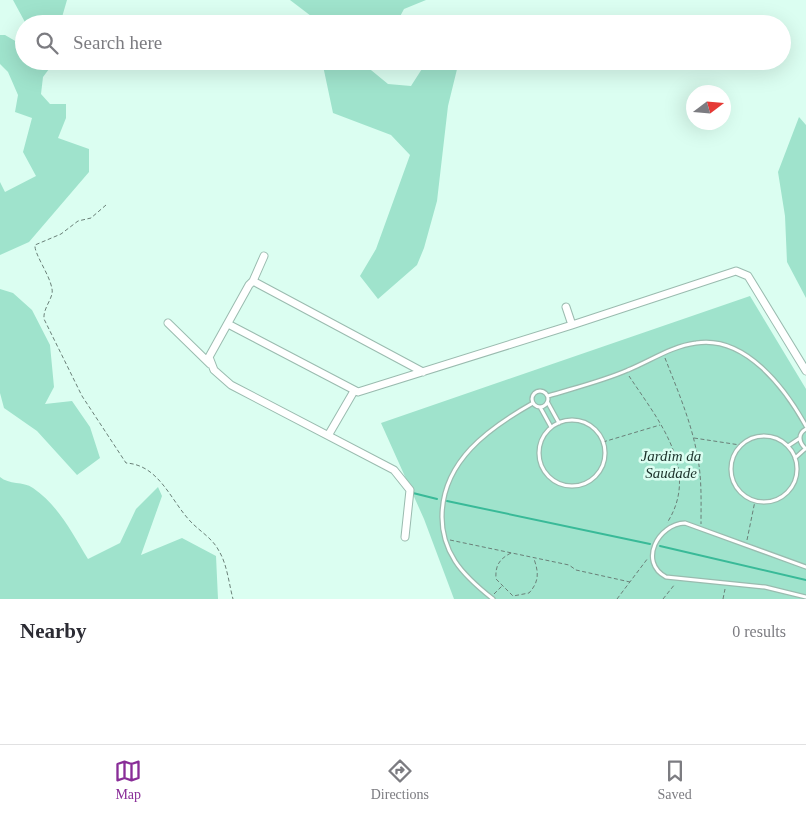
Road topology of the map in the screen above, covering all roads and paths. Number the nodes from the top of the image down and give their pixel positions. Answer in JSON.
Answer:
{"nodes":[{"id":1,"x":106,"y":205,"type":"dead end"},
{"id":2,"x":264,"y":256,"type":"dead end"},
{"id":3,"x":253,"y":281,"type":"junction"},
{"id":4,"x":566,"y":307,"type":"dead end"},
{"id":5,"x":168,"y":323,"type":"dead end"},
{"id":6,"x":228,"y":324,"type":"junction"},
{"id":7,"x":572,"y":325,"type":"junction"},
{"id":8,"x":663,"y":355,"type":"junction"},
{"id":9,"x":210,"y":364,"type":"junction"},
{"id":10,"x":626,"y":371,"type":"junction"},
{"id":11,"x":806,"y":371,"type":"edge"},
{"id":12,"x":423,"y":372,"type":"junction"},
{"id":13,"x":354,"y":391,"type":"junction"},
{"id":14,"x":548,"y":396,"type":"junction"},
{"id":15,"x":533,"y":403,"type":"junction"},
{"id":16,"x":548,"y":403,"type":"junction"},
{"id":17,"x":540,"y":407,"type":"junction"},
{"id":18,"x":559,"y":422,"type":"junction"},
{"id":19,"x":661,"y":425,"type":"junction"},
{"id":20,"x":551,"y":427,"type":"junction"},
{"id":21,"x":806,"y":427,"type":"edge"},
{"id":22,"x":329,"y":434,"type":"junction"},
{"id":23,"x":694,"y":437,"type":"junction"},
{"id":24,"x":800,"y":438,"type":"junction"},
{"id":25,"x":603,"y":442,"type":"junction"},
{"id":26,"x":740,"y":445,"type":"junction"},
{"id":27,"x":788,"y":446,"type":"junction"},
{"id":28,"x":806,"y":449,"type":"edge"},
{"id":29,"x":795,"y":458,"type":"junction"},
{"id":30,"x":755,"y":501,"type":"junction"},
{"id":31,"x":666,"y":529,"type":"junction"},
{"id":32,"x":702,"y":529,"type":"junction"},
{"id":33,"x":405,"y":537,"type":"dead end"},
{"id":34,"x":444,"y":538,"type":"junction"},
{"id":35,"x":745,"y":546,"type":"junction"},
{"id":36,"x":512,"y":553,"type":"junction"},
{"id":37,"x":652,"y":554,"type":"junction"},
{"id":38,"x":534,"y":558,"type":"junction"},
{"id":39,"x":806,"y":567,"type":"edge"},
{"id":40,"x":679,"y":578,"type":"junction"},
{"id":41,"x":630,"y":582,"type":"junction"},
{"id":42,"x":726,"y":583,"type":"junction"},
{"id":43,"x":503,"y":586,"type":"junction"},
{"id":44,"x":806,"y":597,"type":"edge"},
{"id":45,"x":491,"y":598,"type":"edge"},
{"id":46,"x":233,"y":599,"type":"edge"},
{"id":47,"x":617,"y":599,"type":"edge"},
{"id":48,"x":663,"y":599,"type":"edge"},
{"id":49,"x":723,"y":599,"type":"edge"}],
"edges":[{"from":1,"to":46,"type":"path"},
{"from":2,"to":3,"type":"street"},
{"from":3,"to":6,"type":"street"},
{"from":3,"to":12,"type":"street"},
{"from":4,"to":7,"type":"street"},
{"from":5,"to":9,"type":"street"},
{"from":6,"to":9,"type":"street"},
{"from":6,"to":13,"type":"street"},
{"from":7,"to":11,"type":"street"},
{"from":7,"to":12,"type":"street"},
{"from":8,"to":10,"type":"lane"},
{"from":8,"to":21,"type":"lane"},
{"from":8,"to":23,"type":"path"},
{"from":9,"to":22,"type":"street"},
{"from":10,"to":14,"type":"lane"},
{"from":10,"to":19,"type":"path"},
{"from":12,"to":13,"type":"street"},
{"from":13,"to":22,"type":"street"},
{"from":14,"to":15,"type":"lane"},
{"from":14,"to":16,"type":"lane"},
{"from":15,"to":17,"type":"lane"},
{"from":15,"to":34,"type":"lane"},
{"from":16,"to":17,"type":"lane"},
{"from":16,"to":18,"type":"lane"},
{"from":17,"to":20,"type":"lane"},
{"from":18,"to":20,"type":"lane"},
{"from":18,"to":25,"type":"lane"},
{"from":19,"to":25,"type":"path"},
{"from":19,"to":31,"type":"path"},
{"from":20,"to":25,"type":"lane"},
{"from":21,"to":24,"type":"lane"},
{"from":22,"to":33,"type":"street"},
{"from":23,"to":26,"type":"path"},
{"from":23,"to":32,"type":"path"},
{"from":24,"to":27,"type":"lane"},
{"from":24,"to":28,"type":"lane"},
{"from":26,"to":27,"type":"lane"},
{"from":26,"to":30,"type":"lane"},
{"from":27,"to":29,"type":"lane"},
{"from":28,"to":29,"type":"lane"},
{"from":29,"to":30,"type":"lane"},
{"from":30,"to":35,"type":"path"},
{"from":31,"to":32,"type":"lane"},
{"from":31,"to":37,"type":"lane"},
{"from":32,"to":35,"type":"lane"},
{"from":34,"to":36,"type":"path"},
{"from":34,"to":45,"type":"lane"},
{"from":35,"to":39,"type":"lane"},
{"from":36,"to":38,"type":"path"},
{"from":36,"to":43,"type":"path"},
{"from":37,"to":40,"type":"lane"},
{"from":37,"to":41,"type":"path"},
{"from":38,"to":41,"type":"path"},
{"from":38,"to":43,"type":"path"},
{"from":40,"to":42,"type":"lane"},
{"from":40,"to":48,"type":"path"},
{"from":41,"to":47,"type":"path"},
{"from":42,"to":44,"type":"lane"},
{"from":42,"to":49,"type":"path"},
{"from":43,"to":45,"type":"path"}]}
